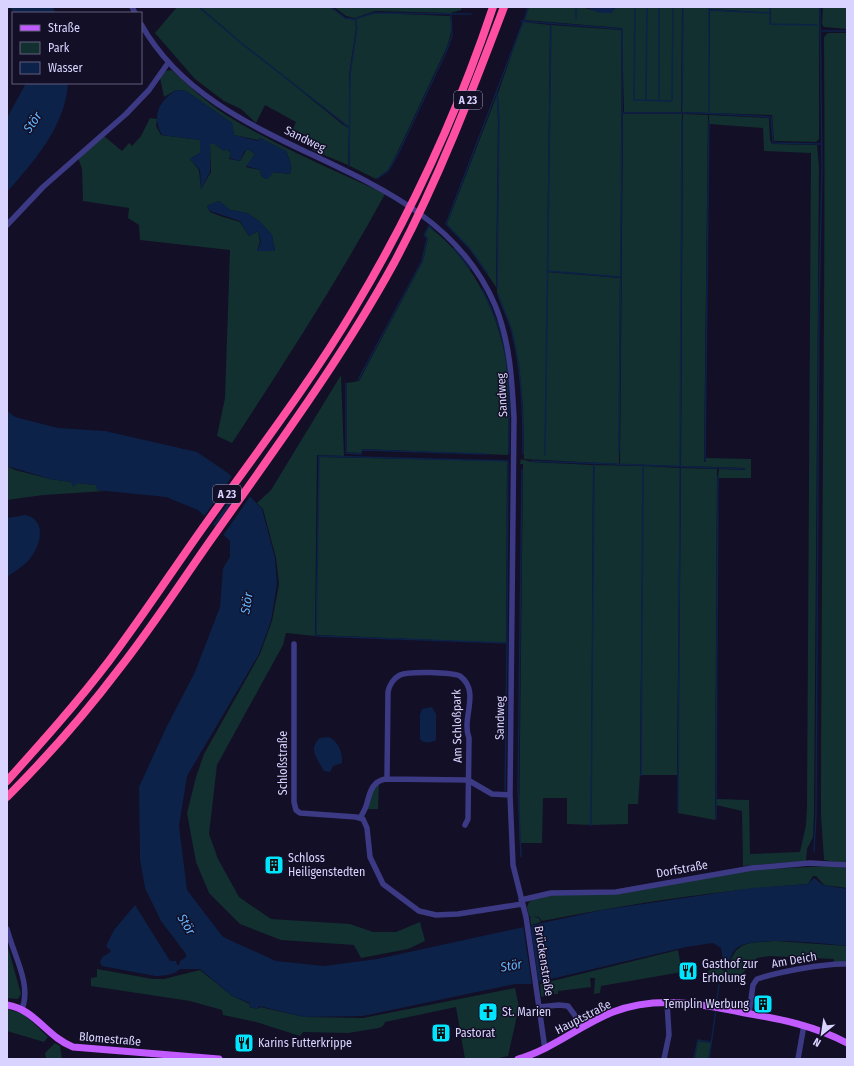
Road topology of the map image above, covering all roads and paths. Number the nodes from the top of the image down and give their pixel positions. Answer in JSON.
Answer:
{"nodes":[{"id":1,"x":493,"y":7,"type":"edge"},
{"id":2,"x":504,"y":7,"type":"edge"},
{"id":3,"x":142,"y":25,"type":"edge"},
{"id":4,"x":168,"y":63,"type":"junction"},
{"id":5,"x":7,"y":225,"type":"edge"},
{"id":6,"x":294,"y":644,"type":"dead end"},
{"id":7,"x":387,"y":778,"type":"junction"},
{"id":8,"x":468,"y":780,"type":"junction"},
{"id":9,"x":7,"y":781,"type":"edge"},
{"id":10,"x":510,"y":795,"type":"junction"},
{"id":11,"x":7,"y":797,"type":"edge"},
{"id":12,"x":360,"y":818,"type":"junction"},
{"id":13,"x":464,"y":825,"type":"dead end"},
{"id":14,"x":847,"y":866,"type":"edge"},
{"id":15,"x":522,"y":902,"type":"junction"},
{"id":16,"x":7,"y":929,"type":"edge"},
{"id":17,"x":847,"y":964,"type":"edge"},
{"id":18,"x":667,"y":1002,"type":"junction"},
{"id":19,"x":7,"y":1005,"type":"edge"},
{"id":20,"x":539,"y":1007,"type":"junction"},
{"id":21,"x":22,"y":1009,"type":"junction"},
{"id":22,"x":749,"y":1013,"type":"junction"},
{"id":23,"x":592,"y":1022,"type":"junction"},
{"id":24,"x":804,"y":1025,"type":"junction"},
{"id":25,"x":847,"y":1043,"type":"edge"},
{"id":26,"x":545,"y":1049,"type":"junction"},
{"id":27,"x":211,"y":1059,"type":"edge"},
{"id":28,"x":219,"y":1059,"type":"edge"},
{"id":29,"x":518,"y":1059,"type":"edge"},
{"id":30,"x":664,"y":1059,"type":"edge"},
{"id":31,"x":798,"y":1059,"type":"edge"}],
"edges":[{"from":1,"to":9,"type":"highway","number":"A 23"},
{"from":2,"to":11,"type":"highway","number":"A 23"},
{"from":3,"to":4,"type":"street","name":"Sandweg"},
{"from":4,"to":5,"type":"street"},
{"from":4,"to":10,"type":"street","name":"Sandweg"},
{"from":6,"to":12,"type":"street","name":"Schloßstraße"},
{"from":7,"to":8,"type":"street","name":"Am Schloßpark"},
{"from":7,"to":8,"type":"street","name":"Am Schloßpark"},
{"from":7,"to":12,"type":"street"},
{"from":8,"to":10,"type":"street","name":"Am Schloßpark"},
{"from":8,"to":13,"type":"street","name":"Am Schloßpark"},
{"from":10,"to":15,"type":"street","name":"Sandweg"},
{"from":12,"to":15,"type":"street"},
{"from":14,"to":15,"type":"street","name":"Dorfstraße"},
{"from":15,"to":20,"type":"street","name":"Brückenstraße"},
{"from":16,"to":21,"type":"street"},
{"from":17,"to":22,"type":"street","name":"Am Deich"},
{"from":18,"to":22,"type":"main road","name":"Hauptstraße"},
{"from":18,"to":23,"type":"main road","name":"Hauptstraße"},
{"from":18,"to":30,"type":"street"},
{"from":19,"to":21,"type":"main road"},
{"from":20,"to":23,"type":"street"},
{"from":20,"to":26,"type":"street","name":"Brückenstraße"},
{"from":21,"to":27,"type":"main road","name":"Blomestraße"},
{"from":22,"to":24,"type":"main road","name":"Hauptstraße"},
{"from":23,"to":26,"type":"main road","name":"Hauptstraße"},
{"from":24,"to":25,"type":"main road","name":"Hauptstraße"},
{"from":24,"to":31,"type":"street"},
{"from":26,"to":29,"type":"main road","name":"Hauptstraße"},
{"from":27,"to":28,"type":"main road","name":"Blomestraße"}]}
